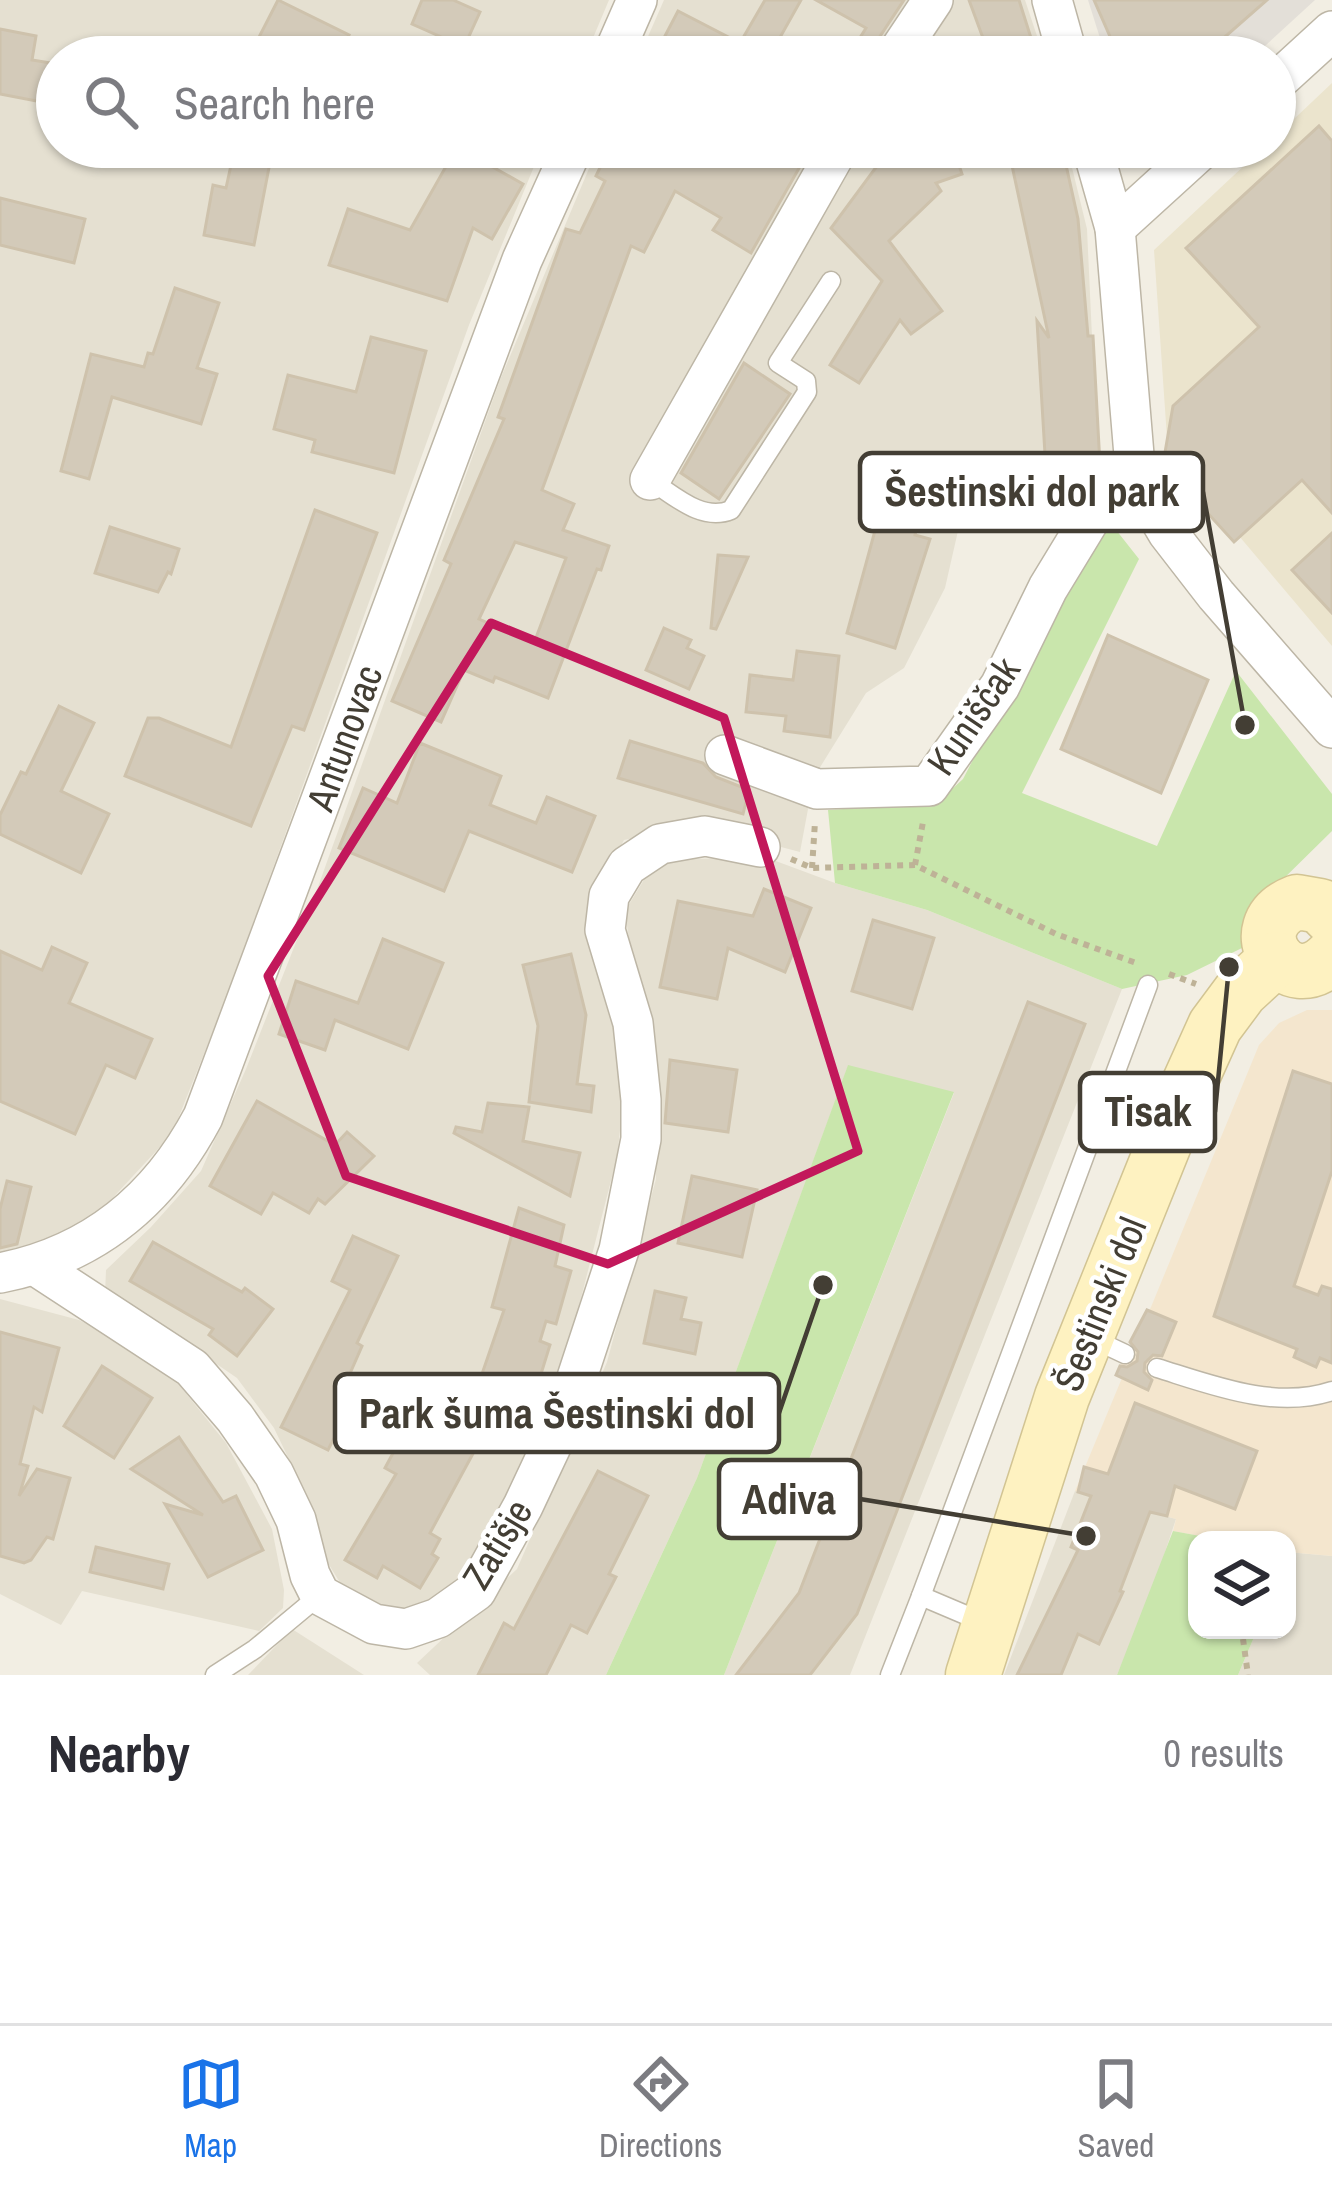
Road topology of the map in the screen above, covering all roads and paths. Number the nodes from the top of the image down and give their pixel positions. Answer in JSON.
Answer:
{"nodes":[{"id":1,"x":637,"y":0,"type":"edge"},
{"id":2,"x":932,"y":0,"type":"edge"},
{"id":3,"x":1052,"y":0,"type":"edge"},
{"id":4,"x":1332,"y":31,"type":"edge"},
{"id":5,"x":621,"y":36,"type":"edge"},
{"id":6,"x":909,"y":36,"type":"edge"},
{"id":7,"x":1062,"y":36,"type":"edge"},
{"id":8,"x":1296,"y":64,"type":"edge"},
{"id":9,"x":564,"y":168,"type":"edge"},
{"id":10,"x":827,"y":168,"type":"edge"},
{"id":11,"x":1098,"y":168,"type":"edge"},
{"id":12,"x":1181,"y":168,"type":"edge"},
{"id":13,"x":1114,"y":228,"type":"junction"},
{"id":14,"x":831,"y":280,"type":"dead end"},
{"id":15,"x":1136,"y":479,"type":"junction"},
{"id":16,"x":650,"y":480,"type":"joint"},
{"id":17,"x":1332,"y":728,"type":"edge"},
{"id":18,"x":725,"y":755,"type":"dead end"},
{"id":19,"x":929,"y":786,"type":"junction"},
{"id":20,"x":817,"y":789,"type":"junction"},
{"id":21,"x":760,"y":847,"type":"joint"},
{"id":22,"x":915,"y":865,"type":"junction"},
{"id":23,"x":812,"y":868,"type":"junction"},
{"id":24,"x":1330,"y":930,"type":"edge"},
{"id":25,"x":1056,"y":934,"type":"dead end"},
{"id":26,"x":1148,"y":985,"type":"dead end"},
{"id":27,"x":18,"y":1269,"type":"edge"},
{"id":28,"x":1157,"y":1368,"type":"dead end"},
{"id":29,"x":1332,"y":1391,"type":"edge"},
{"id":30,"x":320,"y":1595,"type":"junction"},
{"id":31,"x":921,"y":1596,"type":"junction"},
{"id":32,"x":1243,"y":1639,"type":"dead end"},
{"id":33,"x":982,"y":1650,"type":"edge"},
{"id":34,"x":215,"y":1675,"type":"edge"},
{"id":35,"x":890,"y":1675,"type":"edge"},
{"id":36,"x":1248,"y":1675,"type":"edge"}],
"edges":[{"from":1,"to":5,"type":"street"},
{"from":2,"to":6,"type":"street"},
{"from":3,"to":7,"type":"street"},
{"from":4,"to":8,"type":"street"},
{"from":9,"to":27,"type":"street","name":"Antunovac"},
{"from":10,"to":16,"type":"street"},
{"from":11,"to":13,"type":"street"},
{"from":12,"to":13,"type":"street"},
{"from":13,"to":15,"type":"street"},
{"from":14,"to":16,"type":"lane"},
{"from":15,"to":17,"type":"street"},
{"from":15,"to":19,"type":"street","name":"Kuniščak"},
{"from":18,"to":20,"type":"street","name":"Kuniščak"},
{"from":19,"to":20,"type":"street","name":"Kuniščak"},
{"from":19,"to":22,"type":"path"},
{"from":20,"to":23,"type":"path"},
{"from":21,"to":23,"type":"path"},
{"from":21,"to":30,"type":"street","name":"Zatišje"},
{"from":22,"to":23,"type":"path"},
{"from":22,"to":25,"type":"path"},
{"from":24,"to":33,"type":"street","name":"Šestinski dol"},
{"from":26,"to":31,"type":"lane"},
{"from":27,"to":30,"type":"street"},
{"from":28,"to":29,"type":"lane"},
{"from":30,"to":34,"type":"lane"},
{"from":31,"to":33,"type":"lane"},
{"from":31,"to":35,"type":"lane"},
{"from":32,"to":36,"type":"path"}]}
